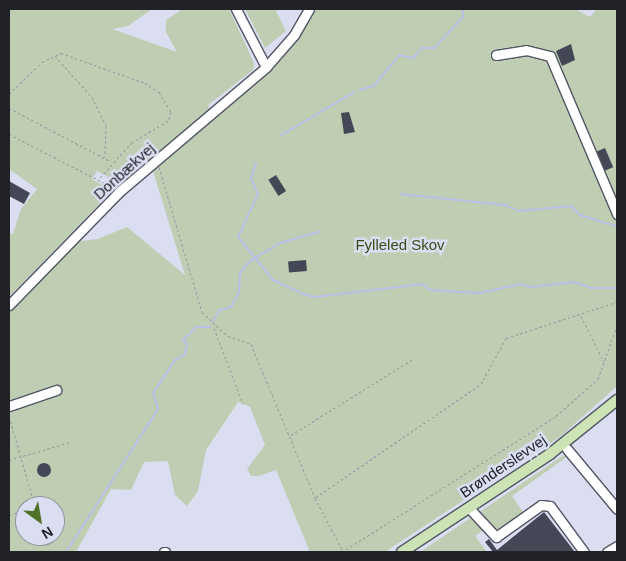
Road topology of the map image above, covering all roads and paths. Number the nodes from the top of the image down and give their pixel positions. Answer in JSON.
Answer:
{"nodes":[{"id":1,"x":236,"y":9,"type":"edge"},
{"id":2,"x":309,"y":9,"type":"edge"},
{"id":3,"x":54,"y":55,"type":"junction"},
{"id":4,"x":496,"y":55,"type":"dead end"},
{"id":5,"x":266,"y":68,"type":"junction"},
{"id":6,"x":9,"y":94,"type":"edge"},
{"id":7,"x":9,"y":108,"type":"edge"},
{"id":8,"x":9,"y":134,"type":"edge"},
{"id":9,"x":105,"y":157,"type":"junction"},
{"id":10,"x":156,"y":160,"type":"junction"},
{"id":11,"x":110,"y":161,"type":"junction"},
{"id":12,"x":98,"y":180,"type":"junction"},
{"id":13,"x":120,"y":191,"type":"junction"},
{"id":14,"x":617,"y":214,"type":"edge"},
{"id":15,"x":617,"y":302,"type":"edge"},
{"id":16,"x":9,"y":305,"type":"edge"},
{"id":17,"x":581,"y":316,"type":"junction"},
{"id":18,"x":213,"y":326,"type":"junction"},
{"id":19,"x":617,"y":326,"type":"edge"},
{"id":20,"x":413,"y":359,"type":"dead end"},
{"id":21,"x":604,"y":362,"type":"junction"},
{"id":22,"x":56,"y":390,"type":"dead end"},
{"id":23,"x":617,"y":400,"type":"edge"},
{"id":24,"x":243,"y":404,"type":"dead end"},
{"id":25,"x":9,"y":406,"type":"edge"},
{"id":26,"x":9,"y":416,"type":"edge"},
{"id":27,"x":290,"y":435,"type":"junction"},
{"id":28,"x":70,"y":442,"type":"dead end"},
{"id":29,"x":567,"y":449,"type":"dead end"},
{"id":30,"x":20,"y":457,"type":"junction"},
{"id":31,"x":9,"y":460,"type":"edge"},
{"id":32,"x":32,"y":496,"type":"edge"},
{"id":33,"x":315,"y":498,"type":"junction"},
{"id":34,"x":469,"y":508,"type":"junction"},
{"id":35,"x":617,"y":509,"type":"edge"},
{"id":36,"x":617,"y":546,"type":"edge"},
{"id":37,"x":343,"y":552,"type":"edge"},
{"id":38,"x":402,"y":552,"type":"edge"},
{"id":39,"x":584,"y":552,"type":"edge"},
{"id":40,"x":607,"y":552,"type":"edge"}],
"edges":[{"from":1,"to":5,"type":"street"},
{"from":2,"to":5,"type":"street","name":"Donbækvej"},
{"from":3,"to":6,"type":"path"},
{"from":3,"to":9,"type":"path"},
{"from":3,"to":11,"type":"path"},
{"from":4,"to":14,"type":"street"},
{"from":5,"to":10,"type":"street","name":"Donbækvej"},
{"from":7,"to":9,"type":"path"},
{"from":8,"to":12,"type":"path"},
{"from":9,"to":11,"type":"path"},
{"from":10,"to":13,"type":"street","name":"Donbækvej"},
{"from":10,"to":18,"type":"path"},
{"from":11,"to":12,"type":"path"},
{"from":12,"to":13,"type":"path"},
{"from":13,"to":16,"type":"street","name":"Donbækvej"},
{"from":15,"to":17,"type":"path"},
{"from":17,"to":21,"type":"path"},
{"from":17,"to":33,"type":"path"},
{"from":18,"to":24,"type":"path"},
{"from":18,"to":27,"type":"path"},
{"from":19,"to":21,"type":"path"},
{"from":20,"to":27,"type":"path"},
{"from":21,"to":37,"type":"path"},
{"from":22,"to":25,"type":"street"},
{"from":23,"to":34,"type":"main road","name":"Brønderslevvej"},
{"from":26,"to":30,"type":"path"},
{"from":27,"to":33,"type":"path"},
{"from":28,"to":30,"type":"path"},
{"from":29,"to":35,"type":"street"},
{"from":30,"to":31,"type":"path"},
{"from":30,"to":32,"type":"path"},
{"from":33,"to":37,"type":"path"},
{"from":34,"to":38,"type":"main road","name":"Brønderslevvej"},
{"from":34,"to":39,"type":"street"},
{"from":36,"to":40,"type":"street"}]}
